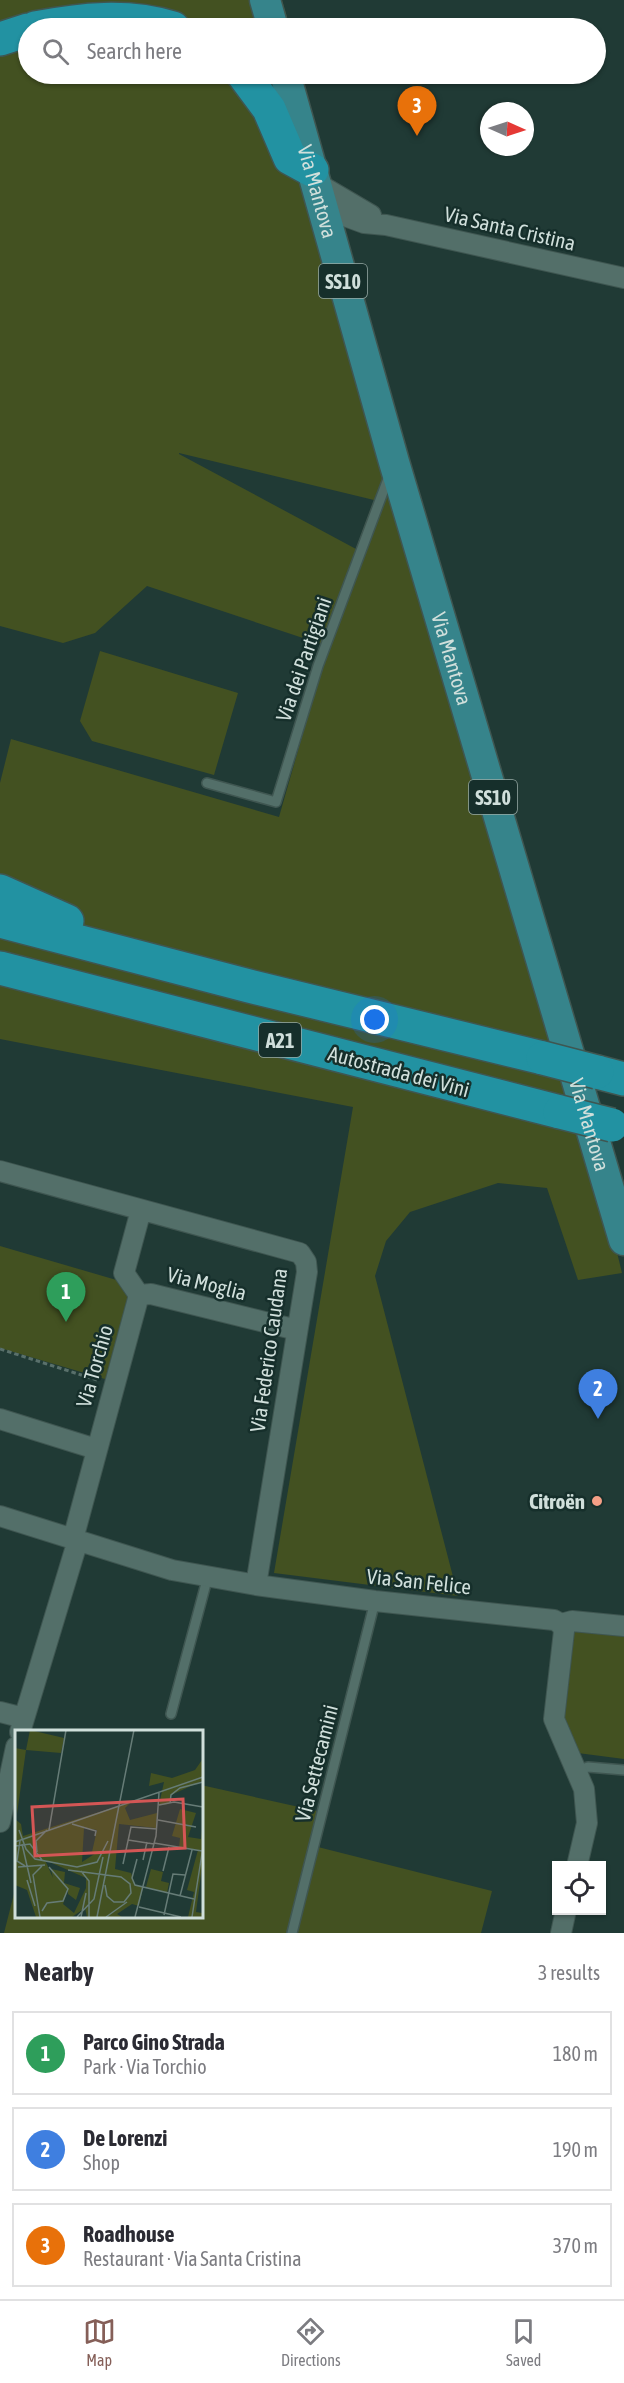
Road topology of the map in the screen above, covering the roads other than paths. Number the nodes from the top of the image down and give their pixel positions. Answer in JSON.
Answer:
{"nodes":[{"id":1,"x":101,"y":0,"type":"edge"},
{"id":2,"x":265,"y":0,"type":"edge"},
{"id":3,"x":60,"y":18,"type":"edge"},
{"id":4,"x":270,"y":18,"type":"edge"},
{"id":5,"x":18,"y":33,"type":"edge"},
{"id":6,"x":0,"y":39,"type":"edge"},
{"id":7,"x":250,"y":84,"type":"edge"},
{"id":8,"x":288,"y":84,"type":"edge"},
{"id":9,"x":317,"y":187,"type":"junction"},
{"id":10,"x":364,"y":222,"type":"junction"},
{"id":11,"x":386,"y":225,"type":"junction"},
{"id":12,"x":335,"y":252,"type":"junction"},
{"id":13,"x":624,"y":278,"type":"edge"},
{"id":14,"x":394,"y":462,"type":"junction"},
{"id":15,"x":207,"y":783,"type":"dead end"},
{"id":16,"x":0,"y":899,"type":"edge"},
{"id":17,"x":0,"y":968,"type":"edge"},
{"id":18,"x":611,"y":1075,"type":"edge"},
{"id":19,"x":618,"y":1126,"type":"edge"},
{"id":20,"x":0,"y":1171,"type":"edge"},
{"id":21,"x":141,"y":1210,"type":"junction"},
{"id":22,"x":624,"y":1240,"type":"edge"},
{"id":23,"x":140,"y":1295,"type":"junction"},
{"id":24,"x":297,"y":1330,"type":"junction"},
{"id":25,"x":0,"y":1419,"type":"edge"},
{"id":26,"x":96,"y":1449,"type":"junction"},
{"id":27,"x":0,"y":1516,"type":"edge"},
{"id":28,"x":76,"y":1539,"type":"junction"},
{"id":29,"x":208,"y":1576,"type":"junction"},
{"id":30,"x":256,"y":1585,"type":"junction"},
{"id":31,"x":375,"y":1601,"type":"junction"},
{"id":32,"x":561,"y":1624,"type":"junction"},
{"id":33,"x":624,"y":1626,"type":"edge"},
{"id":34,"x":0,"y":1712,"type":"edge"},
{"id":35,"x":171,"y":1713,"type":"dead end"},
{"id":36,"x":22,"y":1725,"type":"edge"},
{"id":37,"x":15,"y":1753,"type":"edge"},
{"id":38,"x":624,"y":1770,"type":"edge"},
{"id":39,"x":576,"y":1771,"type":"junction"},
{"id":40,"x":0,"y":1822,"type":"edge"},
{"id":41,"x":578,"y":1861,"type":"edge"},
{"id":42,"x":565,"y":1915,"type":"edge"},
{"id":43,"x":292,"y":1933,"type":"edge"},
{"id":44,"x":561,"y":1933,"type":"edge"}],
"edges":[{"from":1,"to":3,"type":"highway"},
{"from":2,"to":4,"type":"main road"},
{"from":5,"to":6,"type":"highway"},
{"from":7,"to":9,"type":"highway"},
{"from":8,"to":9,"type":"main road","name":"Via Mantova","number":"SS10"},
{"from":9,"to":10,"type":"street","name":"Via Santa Cristina"},
{"from":9,"to":11,"type":"street","name":"Via Santa Cristina"},
{"from":9,"to":12,"type":"main road","name":"Via Mantova","number":"SS10"},
{"from":10,"to":11,"type":"street","name":"Via Santa Cristina"},
{"from":10,"to":12,"type":"street"},
{"from":11,"to":13,"type":"street","name":"Via Santa Cristina"},
{"from":12,"to":14,"type":"main road","name":"Via Mantova","number":"SS10"},
{"from":14,"to":15,"type":"lane","name":"Via dei Partigiani"},
{"from":14,"to":22,"type":"main road","name":"Via Mantova","number":"SS10"},
{"from":16,"to":18,"type":"highway","number":"A21","bridge":true},
{"from":17,"to":19,"type":"highway","name":"Autostrada dei Vini","number":"A21","bridge":true},
{"from":20,"to":21,"type":"street","name":"Via Federico Caudana"},
{"from":21,"to":23,"type":"street"},
{"from":21,"to":24,"type":"street","name":"Via Federico Caudana"},
{"from":23,"to":24,"type":"street","name":"Via Moglia"},
{"from":23,"to":26,"type":"street","name":"Via Torchio"},
{"from":24,"to":30,"type":"street","name":"Via Federico Caudana"},
{"from":25,"to":26,"type":"street"},
{"from":26,"to":28,"type":"street","name":"Via Torchio"},
{"from":27,"to":28,"type":"street","name":"Via San Felice"},
{"from":28,"to":29,"type":"street","name":"Via San Felice"},
{"from":28,"to":36,"type":"street","name":"Via Torchio"},
{"from":29,"to":30,"type":"street","name":"Via San Felice"},
{"from":29,"to":35,"type":"lane"},
{"from":30,"to":31,"type":"street","name":"Via San Felice"},
{"from":31,"to":32,"type":"street","name":"Via San Felice"},
{"from":31,"to":43,"type":"lane","name":"Via Settecamini"},
{"from":32,"to":33,"type":"street","name":"Via San Felice"},
{"from":32,"to":39,"type":"street"},
{"from":34,"to":36,"type":"street"},
{"from":37,"to":40,"type":"street"},
{"from":38,"to":39,"type":"lane"},
{"from":39,"to":41,"type":"street"},
{"from":42,"to":44,"type":"street"}]}
